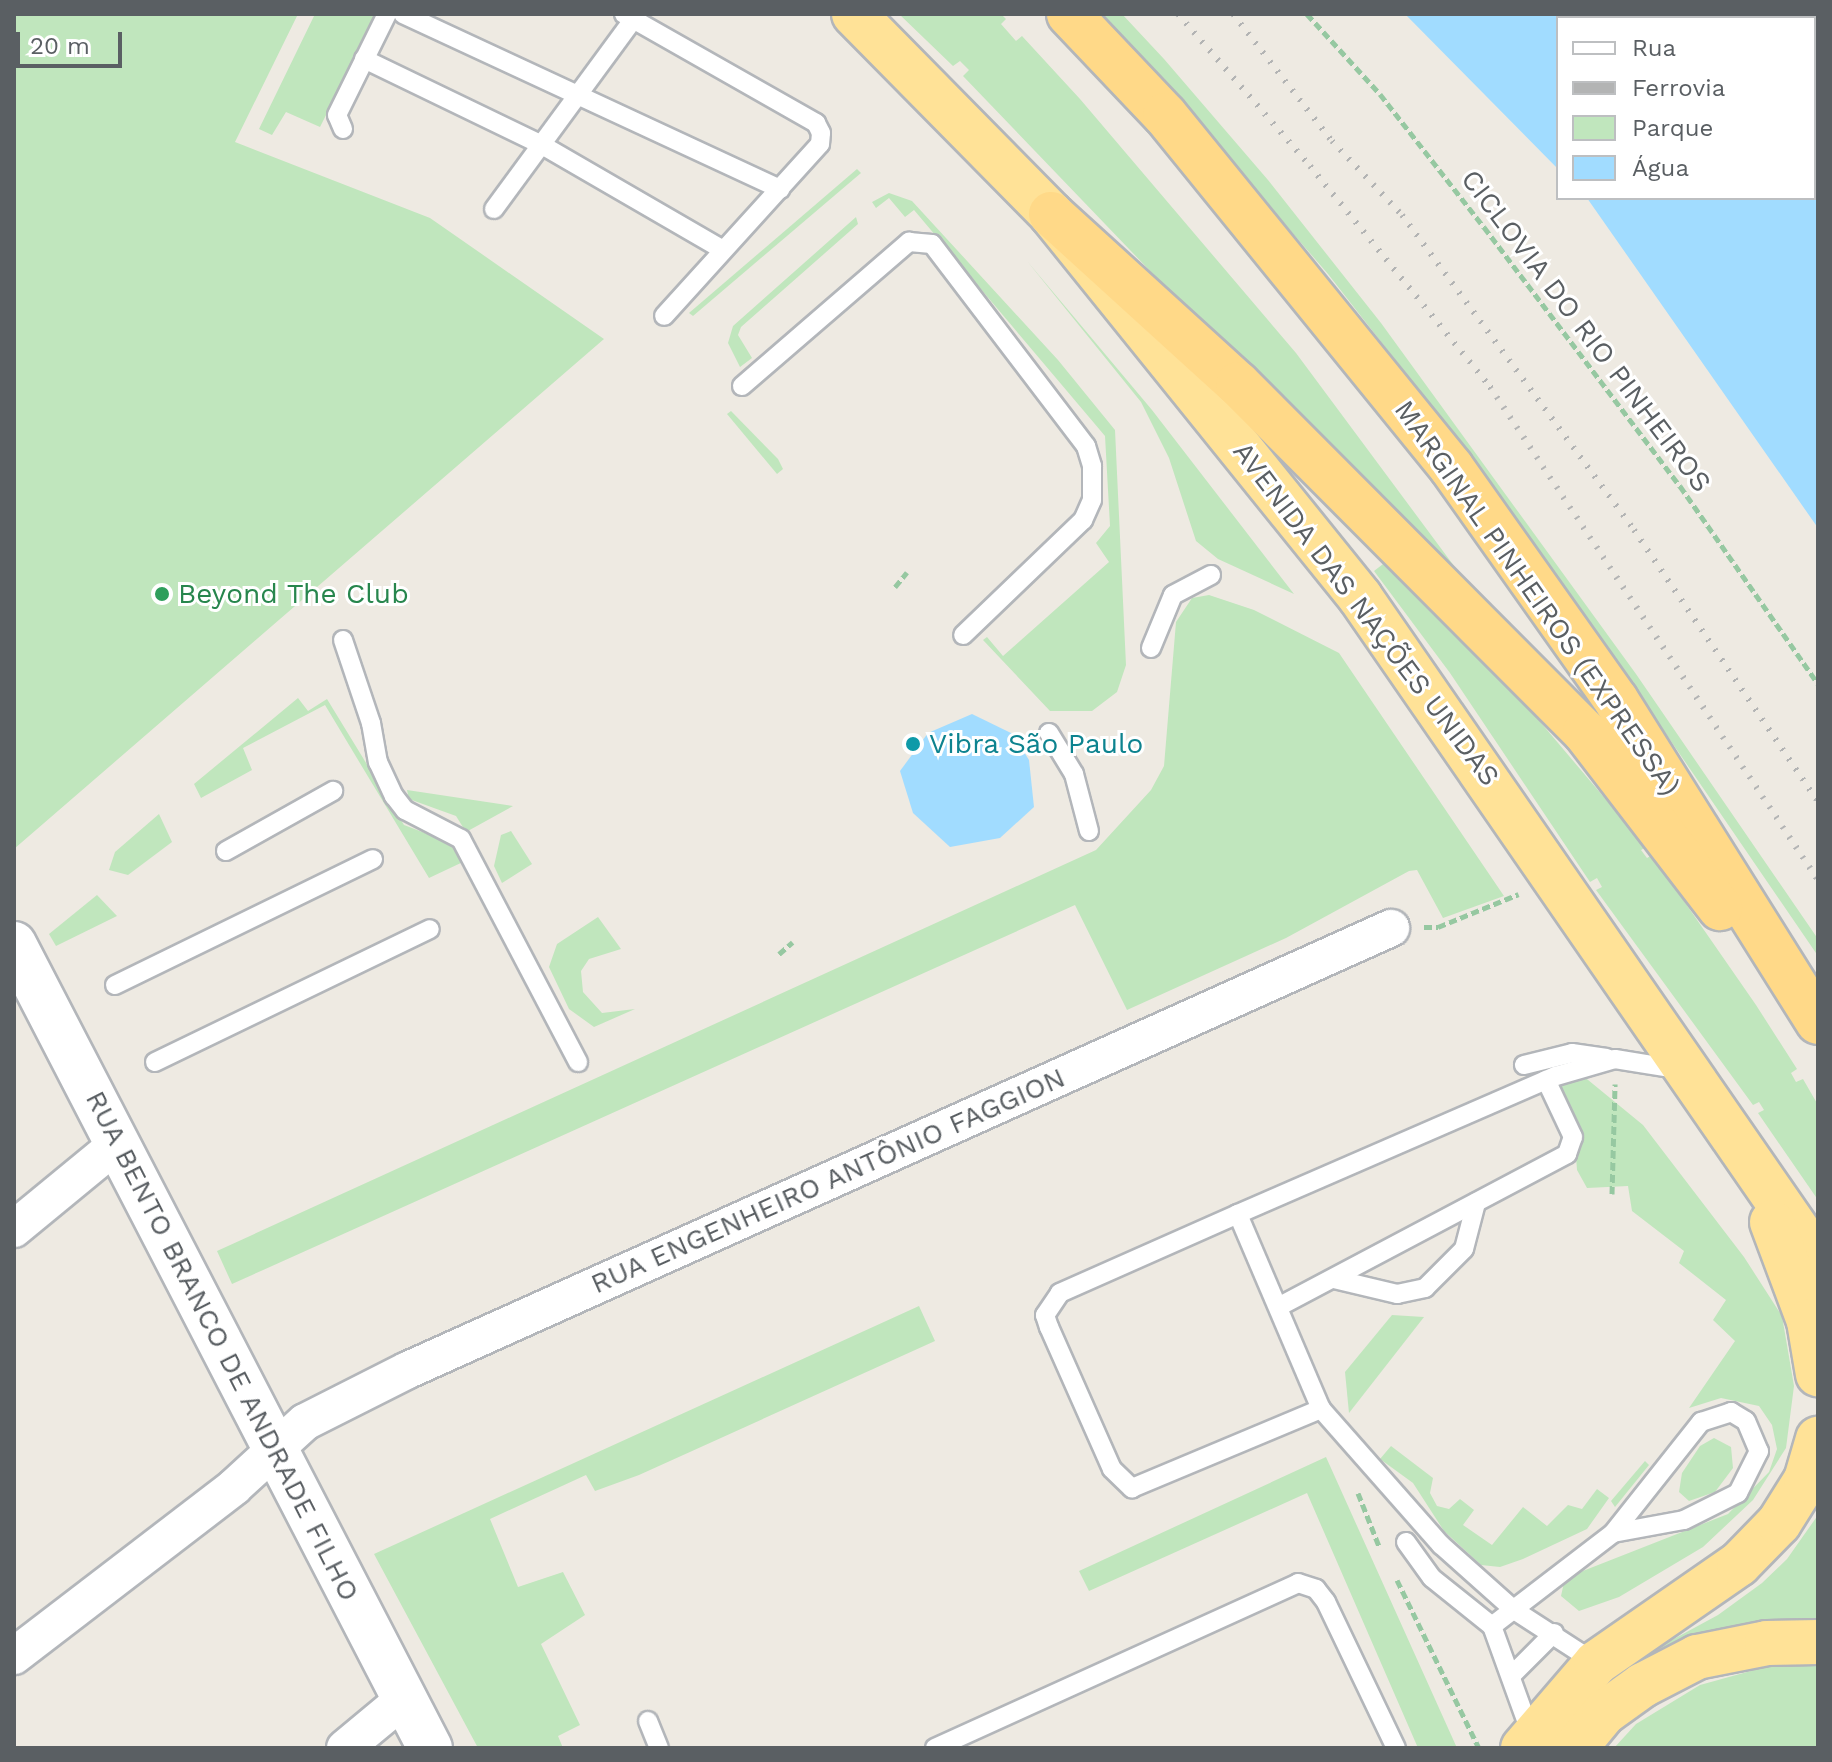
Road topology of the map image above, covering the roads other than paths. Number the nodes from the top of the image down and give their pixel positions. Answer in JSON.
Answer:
{"nodes":[{"id":1,"x":387,"y":14,"type":"edge"},
{"id":2,"x":403,"y":14,"type":"edge"},
{"id":3,"x":854,"y":14,"type":"edge"},
{"id":4,"x":1069,"y":14,"type":"edge"},
{"id":5,"x":631,"y":16,"type":"edge"},
{"id":6,"x":364,"y":59,"type":"junction"},
{"id":7,"x":575,"y":94,"type":"junction"},
{"id":8,"x":343,"y":129,"type":"dead end"},
{"id":9,"x":542,"y":145,"type":"junction"},
{"id":10,"x":780,"y":189,"type":"junction"},
{"id":11,"x":494,"y":209,"type":"dead end"},
{"id":12,"x":1051,"y":214,"type":"junction"},
{"id":13,"x":723,"y":250,"type":"junction"},
{"id":14,"x":664,"y":316,"type":"dead end"},
{"id":15,"x":742,"y":386,"type":"dead end"},
{"id":16,"x":1211,"y":575,"type":"dead end"},
{"id":17,"x":963,"y":635,"type":"dead end"},
{"id":18,"x":343,"y":640,"type":"dead end"},
{"id":19,"x":1151,"y":648,"type":"dead end"},
{"id":20,"x":1049,"y":733,"type":"dead end"},
{"id":21,"x":333,"y":791,"type":"dead end"},
{"id":22,"x":1089,"y":831,"type":"dead end"},
{"id":23,"x":226,"y":851,"type":"dead end"},
{"id":24,"x":373,"y":859,"type":"dead end"},
{"id":25,"x":1391,"y":928,"type":"road end"},
{"id":26,"x":430,"y":929,"type":"dead end"},
{"id":27,"x":14,"y":944,"type":"edge"},
{"id":28,"x":115,"y":985,"type":"dead end"},
{"id":29,"x":1818,"y":1022,"type":"edge"},
{"id":30,"x":1818,"y":1040,"type":"edge"},
{"id":31,"x":1615,"y":1059,"type":"junction"},
{"id":32,"x":155,"y":1062,"type":"dead end"},
{"id":33,"x":578,"y":1062,"type":"dead end"},
{"id":34,"x":1524,"y":1065,"type":"dead end"},
{"id":35,"x":1685,"y":1071,"type":"junction"},
{"id":36,"x":1546,"y":1080,"type":"junction"},
{"id":37,"x":117,"y":1144,"type":"junction"},
{"id":38,"x":1745,"y":1149,"type":"junction"},
{"id":39,"x":1476,"y":1203,"type":"junction"},
{"id":40,"x":1238,"y":1214,"type":"junction"},
{"id":41,"x":14,"y":1229,"type":"edge"},
{"id":42,"x":1818,"y":1260,"type":"edge"},
{"id":43,"x":1334,"y":1279,"type":"junction"},
{"id":44,"x":1280,"y":1306,"type":"junction"},
{"id":45,"x":1818,"y":1374,"type":"edge"},
{"id":46,"x":1321,"y":1409,"type":"junction"},
{"id":47,"x":1818,"y":1439,"type":"edge"},
{"id":48,"x":275,"y":1448,"type":"junction"},
{"id":49,"x":1613,"y":1533,"type":"junction"},
{"id":50,"x":1406,"y":1542,"type":"dead end"},
{"id":51,"x":1514,"y":1610,"type":"junction"},
{"id":52,"x":1492,"y":1626,"type":"junction"},
{"id":53,"x":1554,"y":1633,"type":"junction"},
{"id":54,"x":1818,"y":1642,"type":"edge"},
{"id":55,"x":14,"y":1656,"type":"edge"},
{"id":56,"x":1596,"y":1663,"type":"junction"},
{"id":57,"x":1513,"y":1674,"type":"junction"},
{"id":58,"x":404,"y":1699,"type":"junction"},
{"id":59,"x":648,"y":1721,"type":"dead end"},
{"id":60,"x":1528,"y":1742,"type":"edge"},
{"id":61,"x":345,"y":1748,"type":"edge"},
{"id":62,"x":430,"y":1748,"type":"edge"},
{"id":63,"x":659,"y":1748,"type":"edge"},
{"id":64,"x":935,"y":1748,"type":"edge"},
{"id":65,"x":1396,"y":1748,"type":"edge"},
{"id":66,"x":1575,"y":1748,"type":"edge"}],
"edges":[{"from":1,"to":6,"type":"lane"},
{"from":2,"to":7,"type":"lane"},
{"from":3,"to":12,"type":"highway","name":"AVENIDA DAS NAÇÕES UNIDAS"},
{"from":4,"to":29,"type":"highway","name":"MARGINAL PINHEIROS (EXPRESSA)"},
{"from":5,"to":7,"type":"lane"},
{"from":5,"to":10,"type":"lane"},
{"from":6,"to":8,"type":"lane"},
{"from":6,"to":9,"type":"lane"},
{"from":7,"to":9,"type":"lane"},
{"from":7,"to":10,"type":"lane"},
{"from":9,"to":11,"type":"lane"},
{"from":9,"to":13,"type":"lane"},
{"from":10,"to":13,"type":"lane"},
{"from":12,"to":30,"type":"highway"},
{"from":12,"to":35,"type":"highway","name":"AVENIDA DAS NAÇÕES UNIDAS"},
{"from":13,"to":14,"type":"lane"},
{"from":15,"to":17,"type":"lane"},
{"from":16,"to":19,"type":"lane"},
{"from":18,"to":33,"type":"lane"},
{"from":20,"to":22,"type":"lane"},
{"from":21,"to":23,"type":"lane"},
{"from":24,"to":28,"type":"lane"},
{"from":25,"to":48,"type":"street","name":"RUA ENGENHEIRO ANTÔNIO FAGGION"},
{"from":26,"to":32,"type":"lane"},
{"from":27,"to":37,"type":"street","name":"RUA BENTO BRANCO DE ANDRADE FILHO"},
{"from":31,"to":34,"type":"lane"},
{"from":31,"to":35,"type":"lane"},
{"from":31,"to":36,"type":"lane"},
{"from":35,"to":38,"type":"highway","name":"AVENIDA DAS NAÇÕES UNIDAS"},
{"from":36,"to":39,"type":"lane"},
{"from":36,"to":40,"type":"lane"},
{"from":37,"to":41,"type":"street"},
{"from":37,"to":48,"type":"street","name":"RUA BENTO BRANCO DE ANDRADE FILHO"},
{"from":38,"to":42,"type":"highway","name":"AVENIDA DAS NAÇÕES UNIDAS"},
{"from":38,"to":45,"type":"highway"},
{"from":39,"to":43,"type":"lane"},
{"from":39,"to":43,"type":"lane"},
{"from":40,"to":44,"type":"lane"},
{"from":40,"to":46,"type":"lane"},
{"from":43,"to":44,"type":"lane"},
{"from":44,"to":46,"type":"lane"},
{"from":46,"to":51,"type":"lane"},
{"from":47,"to":56,"type":"highway"},
{"from":48,"to":55,"type":"street","name":"RUA ENGENHEIRO ANTÔNIO FAGGION"},
{"from":48,"to":58,"type":"street","name":"RUA BENTO BRANCO DE ANDRADE FILHO"},
{"from":49,"to":49,"type":"lane"},
{"from":49,"to":51,"type":"lane"},
{"from":50,"to":52,"type":"lane"},
{"from":51,"to":52,"type":"lane"},
{"from":51,"to":53,"type":"lane"},
{"from":52,"to":57,"type":"lane"},
{"from":53,"to":56,"type":"lane"},
{"from":53,"to":57,"type":"lane"},
{"from":54,"to":66,"type":"highway"},
{"from":56,"to":60,"type":"highway"},
{"from":57,"to":60,"type":"lane"},
{"from":58,"to":61,"type":"street"},
{"from":58,"to":62,"type":"street","name":"RUA BENTO BRANCO DE ANDRADE FILHO"},
{"from":59,"to":63,"type":"lane"},
{"from":64,"to":65,"type":"lane"}]}
